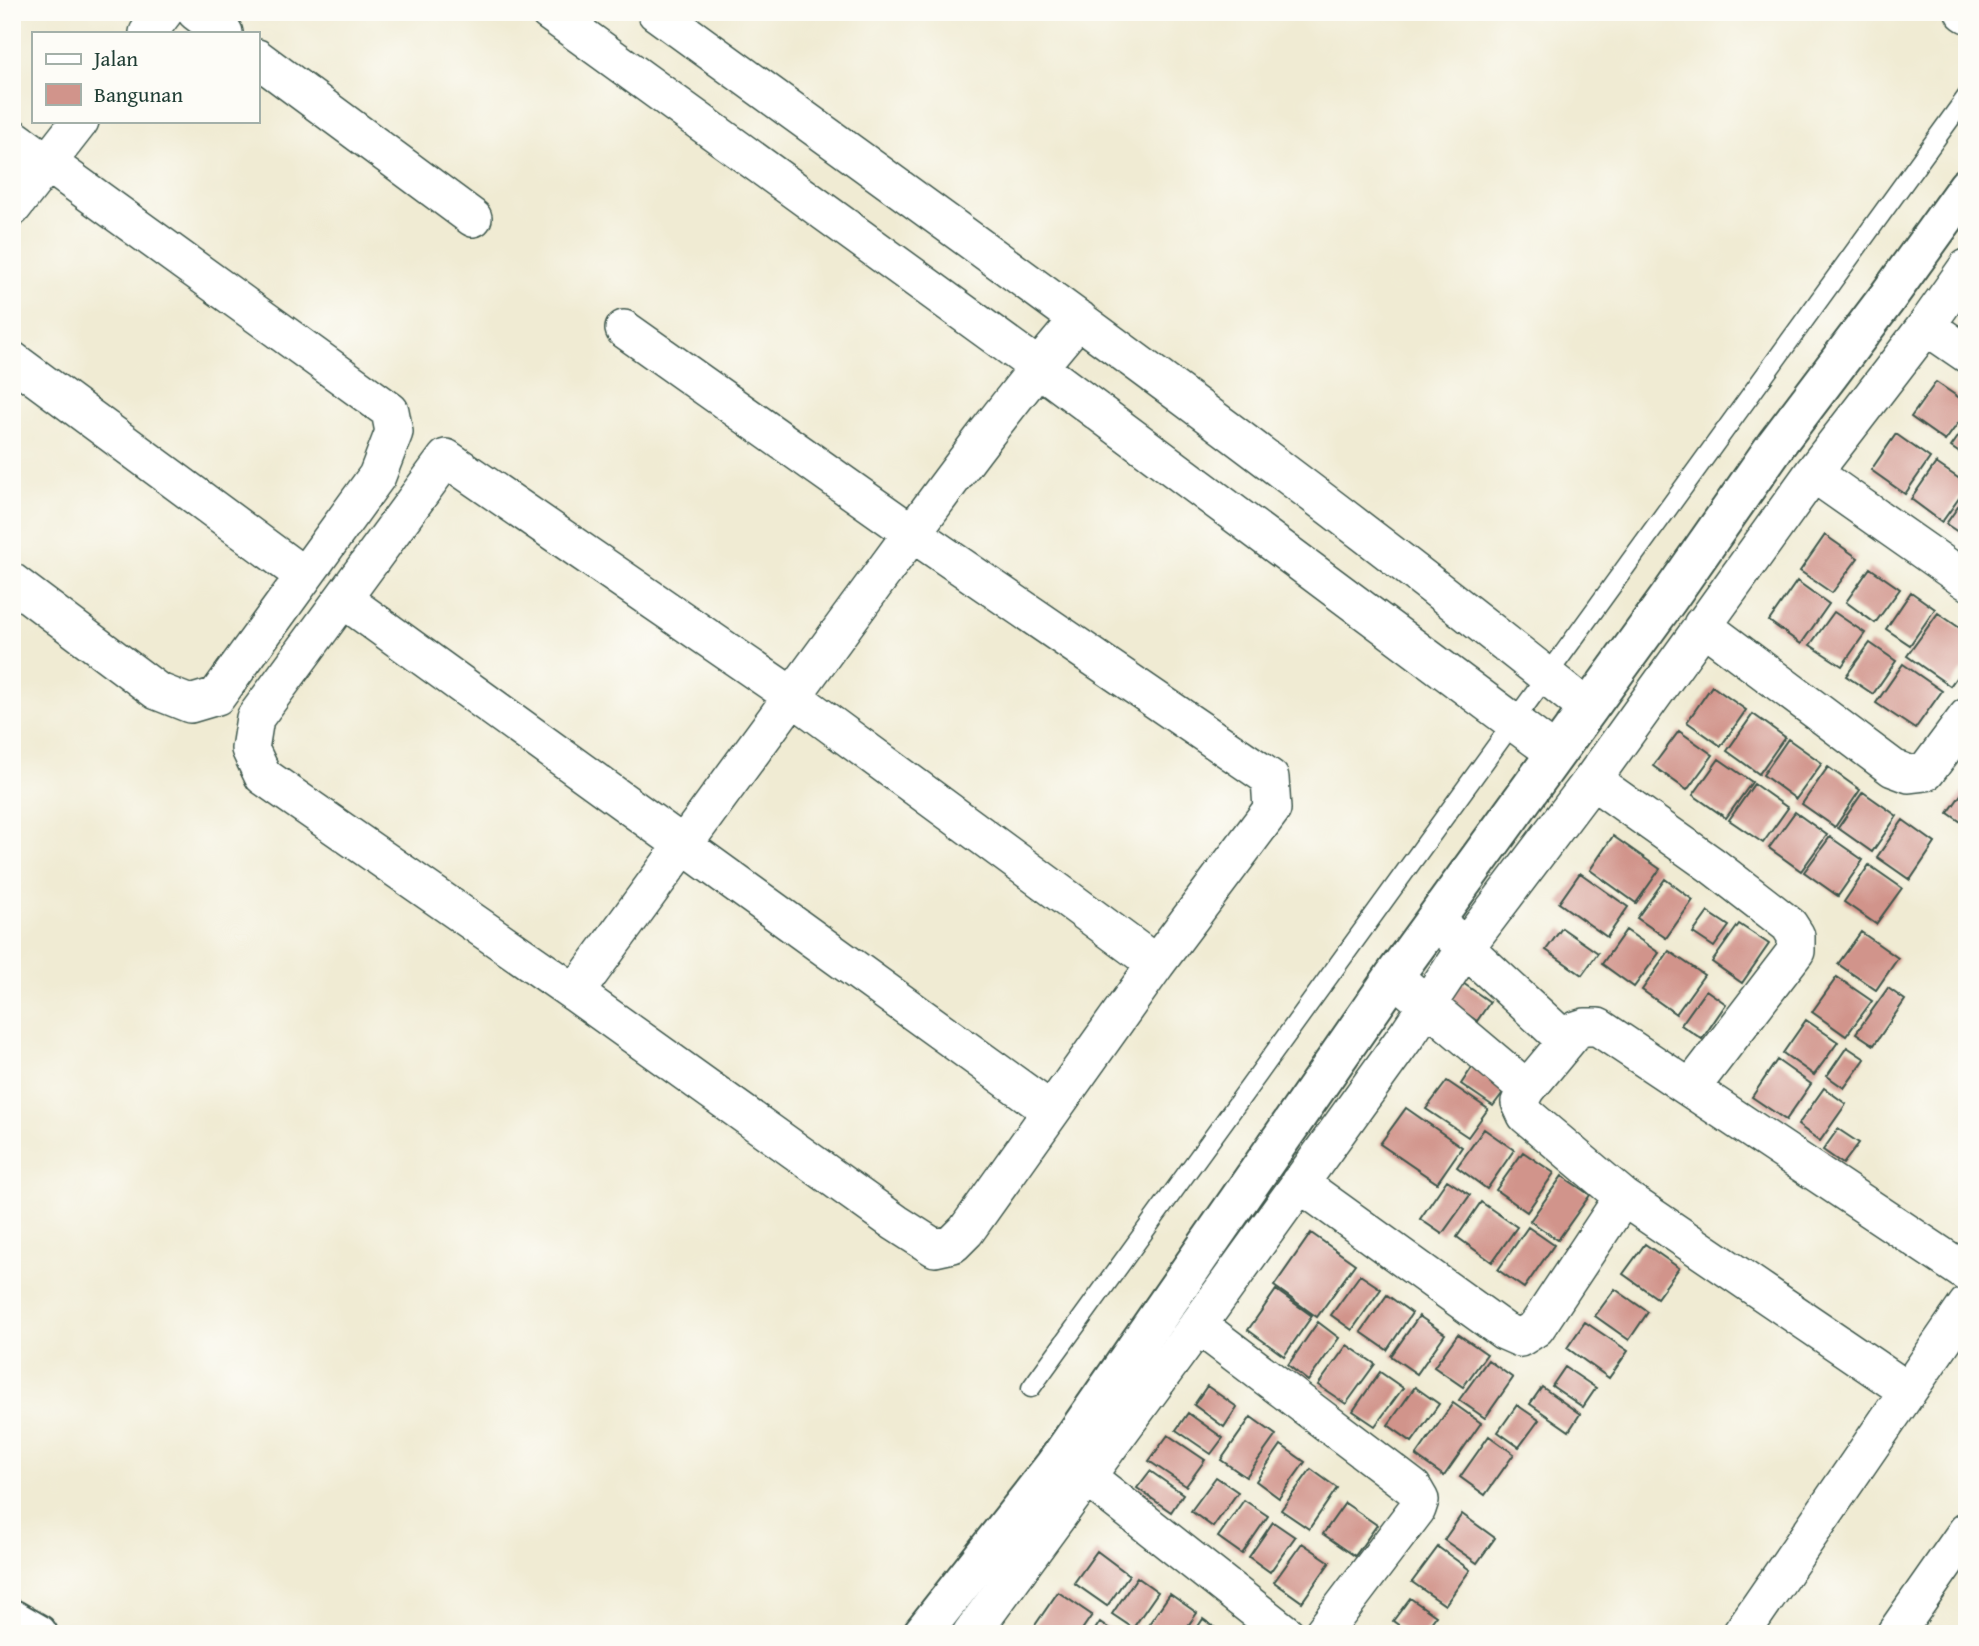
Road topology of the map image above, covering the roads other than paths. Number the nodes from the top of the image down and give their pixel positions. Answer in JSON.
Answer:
{"nodes":[{"id":1,"x":164,"y":12,"type":"edge"},
{"id":2,"x":196,"y":12,"type":"edge"},
{"id":3,"x":549,"y":12,"type":"edge"},
{"id":4,"x":656,"y":12,"type":"edge"},
{"id":5,"x":149,"y":32,"type":"edge"},
{"id":6,"x":223,"y":32,"type":"edge"},
{"id":7,"x":259,"y":59,"type":"edge"},
{"id":8,"x":1967,"y":96,"type":"edge"},
{"id":9,"x":79,"y":122,"type":"edge"},
{"id":10,"x":12,"y":137,"type":"edge"},
{"id":11,"x":47,"y":163,"type":"junction"},
{"id":12,"x":1967,"y":187,"type":"edge"},
{"id":13,"x":12,"y":208,"type":"edge"},
{"id":14,"x":473,"y":218,"type":"dead end"},
{"id":15,"x":1967,"y":268,"type":"edge"},
{"id":16,"x":1079,"y":319,"type":"junction"},
{"id":17,"x":1926,"y":326,"type":"junction"},
{"id":18,"x":624,"y":329,"type":"dead end"},
{"id":19,"x":1967,"y":354,"type":"edge"},
{"id":20,"x":12,"y":360,"type":"edge"},
{"id":21,"x":1038,"y":367,"type":"junction"},
{"id":22,"x":1813,"y":473,"type":"junction"},
{"id":23,"x":912,"y":533,"type":"junction"},
{"id":24,"x":304,"y":576,"type":"junction"},
{"id":25,"x":12,"y":582,"type":"edge"},
{"id":26,"x":1967,"y":582,"type":"edge"},
{"id":27,"x":343,"y":599,"type":"junction"},
{"id":28,"x":1702,"y":625,"type":"junction"},
{"id":29,"x":1547,"y":676,"type":"junction"},
{"id":30,"x":792,"y":696,"type":"junction"},
{"id":31,"x":1588,"y":709,"type":"junction"},
{"id":32,"x":1967,"y":717,"type":"edge"},
{"id":33,"x":1513,"y":722,"type":"junction"},
{"id":34,"x":1555,"y":753,"type":"junction"},
{"id":35,"x":1592,"y":780,"type":"junction"},
{"id":36,"x":683,"y":845,"type":"junction"},
{"id":37,"x":1436,"y":921,"type":"junction"},
{"id":38,"x":1465,"y":948,"type":"junction"},
{"id":39,"x":1156,"y":964,"type":"junction"},
{"id":40,"x":1394,"y":976,"type":"junction"},
{"id":41,"x":575,"y":993,"type":"junction"},
{"id":42,"x":1427,"y":1004,"type":"junction"},
{"id":43,"x":1566,"y":1041,"type":"junction"},
{"id":44,"x":1691,"y":1088,"type":"junction"},
{"id":45,"x":1527,"y":1089,"type":"junction"},
{"id":46,"x":1051,"y":1111,"type":"junction"},
{"id":47,"x":1299,"y":1183,"type":"junction"},
{"id":48,"x":1623,"y":1197,"type":"junction"},
{"id":49,"x":1967,"y":1273,"type":"edge"},
{"id":50,"x":1967,"y":1305,"type":"edge"},
{"id":51,"x":1198,"y":1325,"type":"junction"},
{"id":52,"x":1031,"y":1388,"type":"dead end"},
{"id":53,"x":1908,"y":1391,"type":"junction"},
{"id":54,"x":1087,"y":1478,"type":"junction"},
{"id":55,"x":1967,"y":1531,"type":"edge"},
{"id":56,"x":12,"y":1619,"type":"edge"},
{"id":57,"x":974,"y":1633,"type":"edge"},
{"id":58,"x":38,"y":1634,"type":"edge"},
{"id":59,"x":922,"y":1634,"type":"edge"},
{"id":60,"x":1286,"y":1634,"type":"edge"},
{"id":61,"x":1322,"y":1634,"type":"edge"},
{"id":62,"x":1741,"y":1634,"type":"edge"},
{"id":63,"x":1895,"y":1634,"type":"edge"}],
"edges":[{"from":1,"to":5,"type":"street"},
{"from":2,"to":6,"type":"street"},
{"from":3,"to":21,"type":"street"},
{"from":4,"to":16,"type":"street"},
{"from":7,"to":14,"type":"street"},
{"from":8,"to":29,"type":"lane"},
{"from":9,"to":11,"type":"street"},
{"from":10,"to":11,"type":"street"},
{"from":11,"to":13,"type":"street"},
{"from":11,"to":24,"type":"street"},
{"from":12,"to":31,"type":"street"},
{"from":15,"to":17,"type":"street"},
{"from":16,"to":21,"type":"street"},
{"from":16,"to":29,"type":"street"},
{"from":17,"to":19,"type":"street"},
{"from":17,"to":22,"type":"street"},
{"from":18,"to":23,"type":"street"},
{"from":20,"to":24,"type":"street"},
{"from":21,"to":23,"type":"street"},
{"from":21,"to":33,"type":"street"},
{"from":22,"to":26,"type":"street"},
{"from":22,"to":28,"type":"street"},
{"from":23,"to":30,"type":"street"},
{"from":23,"to":39,"type":"street"},
{"from":24,"to":25,"type":"street"},
{"from":27,"to":30,"type":"street"},
{"from":27,"to":36,"type":"street"},
{"from":27,"to":41,"type":"street"},
{"from":28,"to":32,"type":"street"},
{"from":28,"to":35,"type":"street"},
{"from":29,"to":31,"type":"street"},
{"from":29,"to":33,"type":"lane"},
{"from":30,"to":36,"type":"street"},
{"from":30,"to":39,"type":"street"},
{"from":31,"to":34,"type":"street"},
{"from":33,"to":34,"type":"street"},
{"from":33,"to":52,"type":"lane"},
{"from":34,"to":37,"type":"street"},
{"from":35,"to":38,"type":"street"},
{"from":35,"to":44,"type":"street"},
{"from":36,"to":41,"type":"street"},
{"from":36,"to":46,"type":"street"},
{"from":37,"to":38,"type":"street"},
{"from":37,"to":40,"type":"street"},
{"from":38,"to":42,"type":"street"},
{"from":38,"to":43,"type":"street"},
{"from":39,"to":46,"type":"street"},
{"from":40,"to":42,"type":"street"},
{"from":40,"to":59,"type":"street"},
{"from":41,"to":46,"type":"street"},
{"from":42,"to":45,"type":"street"},
{"from":42,"to":47,"type":"street"},
{"from":43,"to":44,"type":"street"},
{"from":43,"to":45,"type":"street"},
{"from":44,"to":49,"type":"street"},
{"from":45,"to":48,"type":"street"},
{"from":47,"to":48,"type":"street"},
{"from":47,"to":51,"type":"street"},
{"from":48,"to":53,"type":"street"},
{"from":50,"to":53,"type":"street"},
{"from":51,"to":54,"type":"street"},
{"from":51,"to":61,"type":"street"},
{"from":53,"to":62,"type":"street"},
{"from":54,"to":57,"type":"street"},
{"from":54,"to":60,"type":"street"},
{"from":55,"to":63,"type":"street"},
{"from":56,"to":58,"type":"street"}]}
